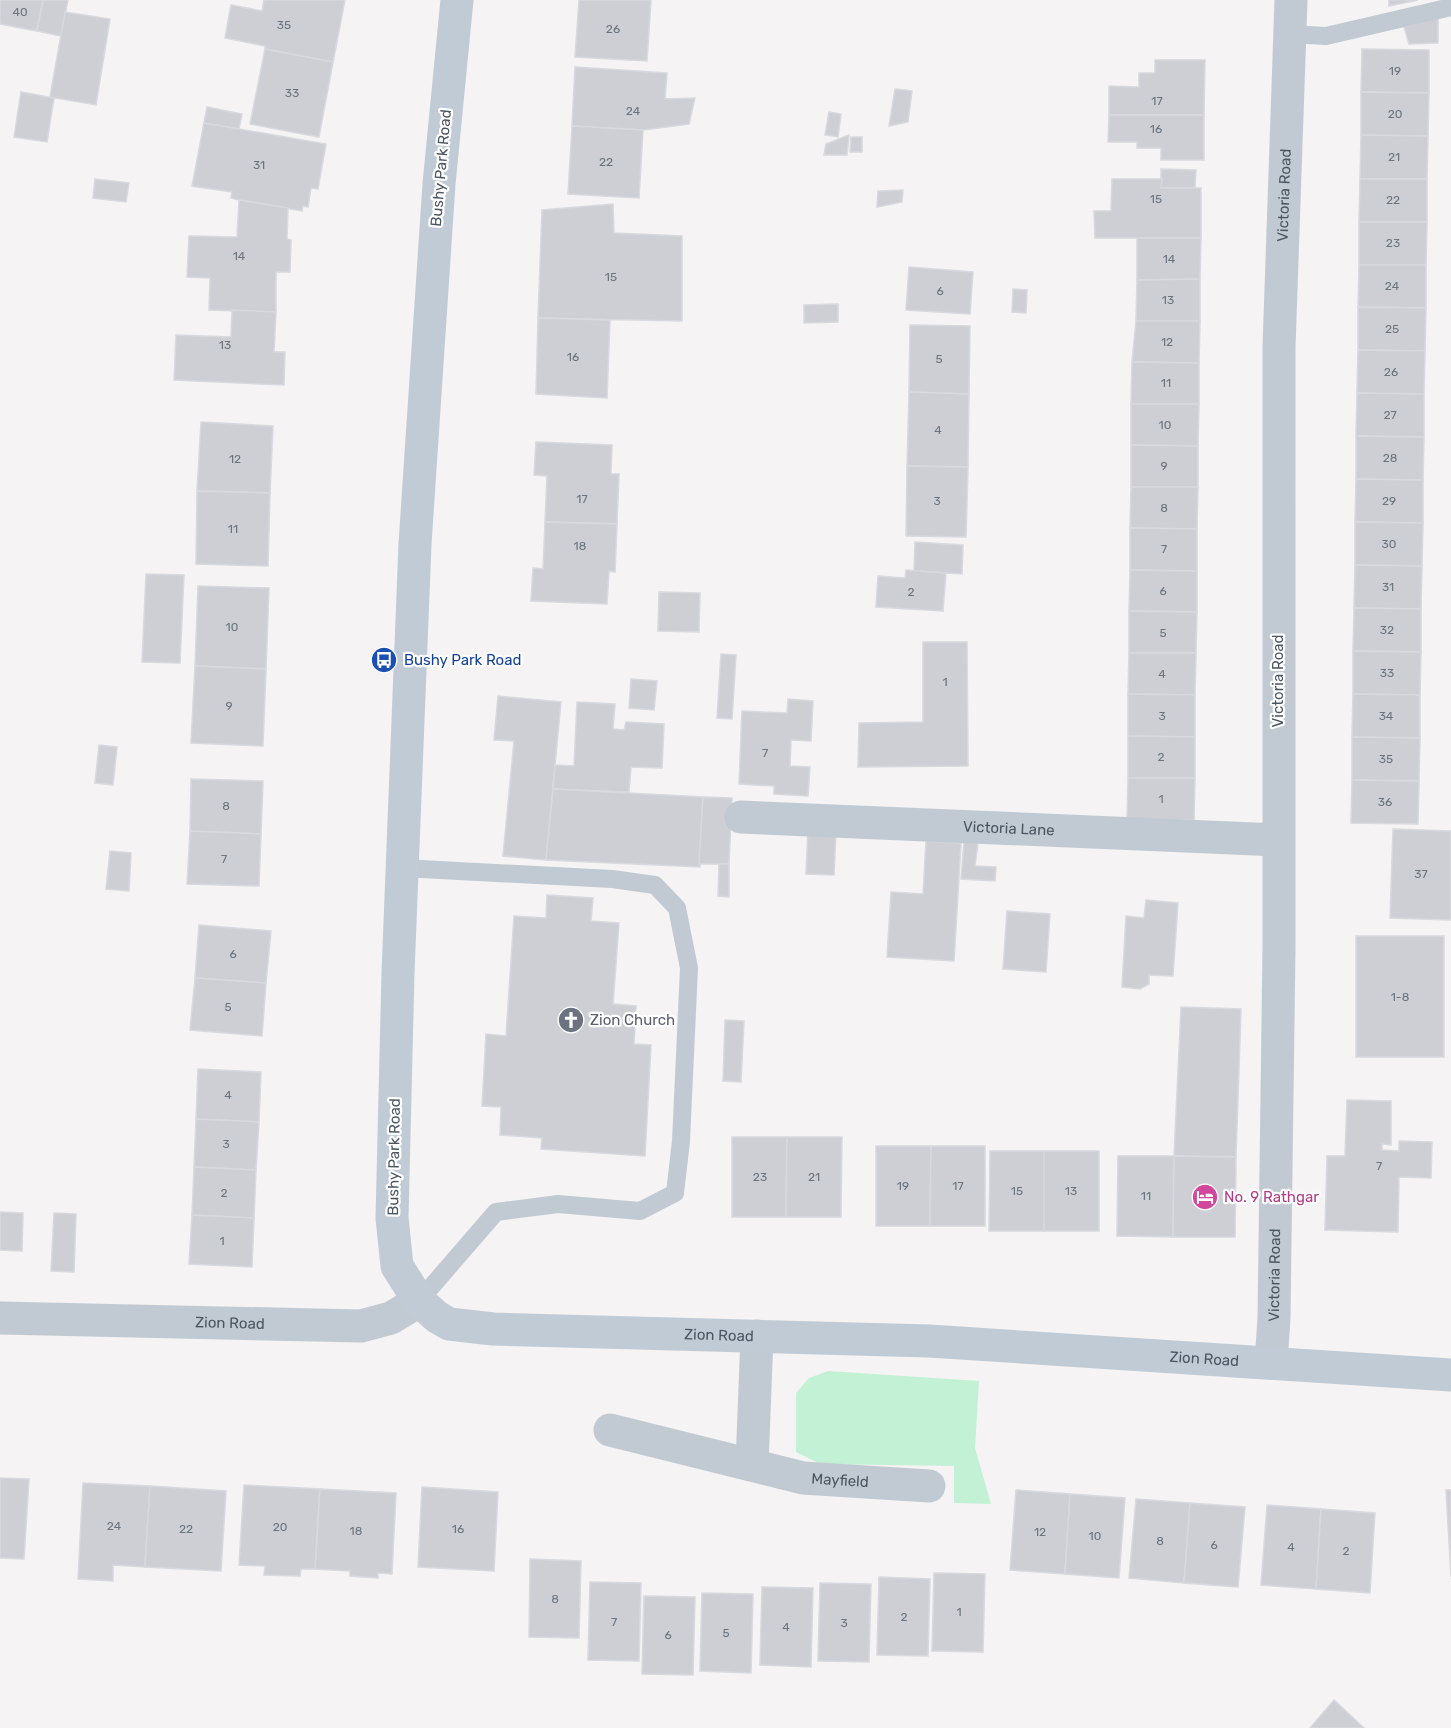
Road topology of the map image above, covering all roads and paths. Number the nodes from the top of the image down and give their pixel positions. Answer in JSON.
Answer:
{"nodes":[{"id":1,"x":457,"y":0,"type":"edge"},
{"id":2,"x":1292,"y":0,"type":"edge"},
{"id":3,"x":1451,"y":7,"type":"edge"},
{"id":4,"x":1290,"y":34,"type":"junction"},
{"id":5,"x":741,"y":817,"type":"dead end"},
{"id":6,"x":1278,"y":840,"type":"junction"},
{"id":7,"x":402,"y":868,"type":"junction"},
{"id":8,"x":419,"y":1301,"type":"junction"},
{"id":9,"x":0,"y":1318,"type":"edge"},
{"id":10,"x":757,"y":1336,"type":"junction"},
{"id":11,"x":1271,"y":1363,"type":"junction"},
{"id":12,"x":1451,"y":1375,"type":"edge"},
{"id":13,"x":610,"y":1430,"type":"dead end"},
{"id":14,"x":752,"y":1465,"type":"junction"},
{"id":15,"x":929,"y":1486,"type":"dead end"}],
"edges":[{"from":1,"to":7,"type":"street","name":"Bushy Park Road"},
{"from":2,"to":4,"type":"street","name":"Victoria Road"},
{"from":3,"to":4,"type":"lane"},
{"from":4,"to":6,"type":"street","name":"Victoria Road"},
{"from":5,"to":6,"type":"street","name":"Victoria Lane"},
{"from":6,"to":11,"type":"street","name":"Victoria Road"},
{"from":7,"to":8,"type":"street","name":"Bushy Park Road"},
{"from":7,"to":8,"type":"lane"},
{"from":8,"to":9,"type":"street","name":"Zion Road"},
{"from":8,"to":10,"type":"street","name":"Zion Road"},
{"from":10,"to":11,"type":"street","name":"Zion Road"},
{"from":10,"to":14,"type":"street"},
{"from":11,"to":12,"type":"street","name":"Zion Road"},
{"from":13,"to":14,"type":"street","name":"Mayfield"},
{"from":14,"to":15,"type":"street","name":"Mayfield"}]}
